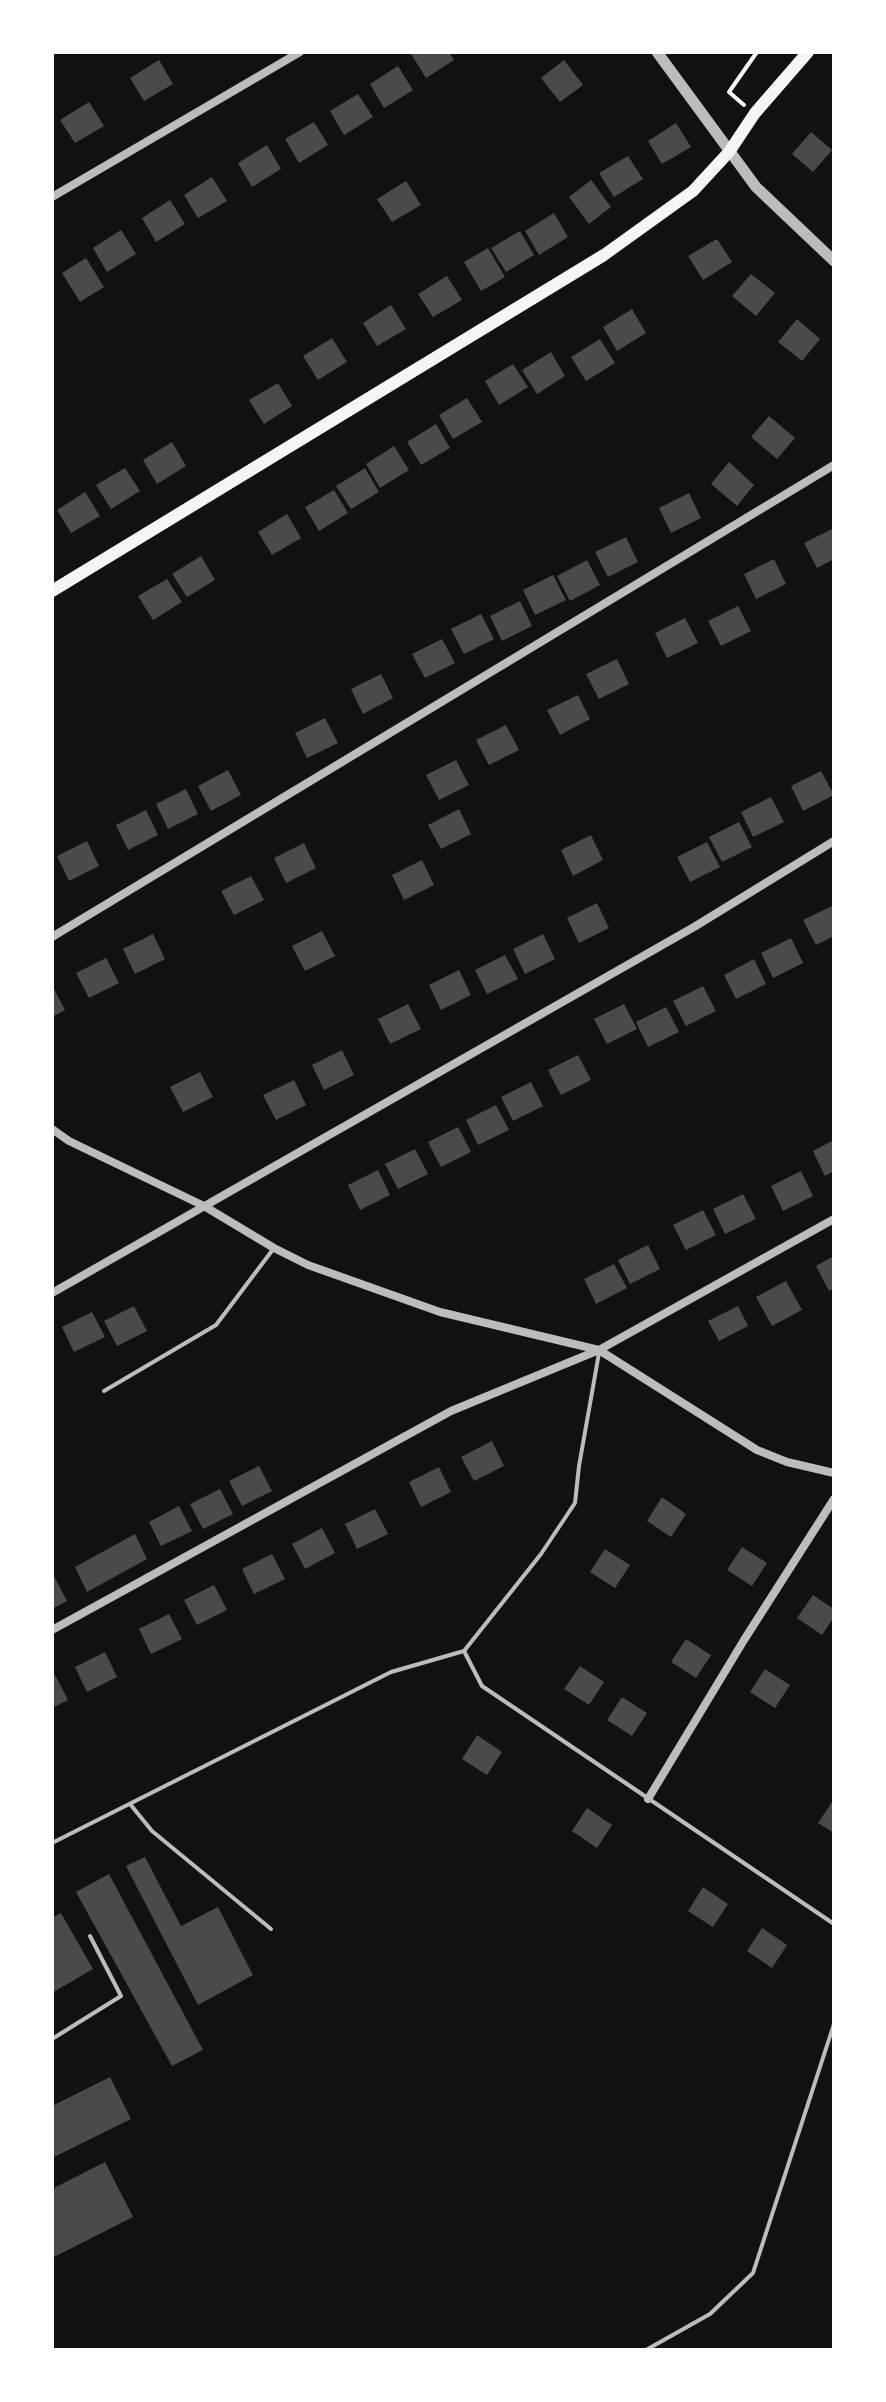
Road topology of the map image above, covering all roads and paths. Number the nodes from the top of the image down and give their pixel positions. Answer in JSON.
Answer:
{"nodes":[{"id":1,"x":300,"y":52,"type":"edge"},
{"id":2,"x":657,"y":52,"type":"edge"},
{"id":3,"x":757,"y":52,"type":"edge"},
{"id":4,"x":808,"y":52,"type":"edge"},
{"id":5,"x":755,"y":113,"type":"junction"},
{"id":6,"x":729,"y":152,"type":"junction"},
{"id":7,"x":52,"y":197,"type":"edge"},
{"id":8,"x":834,"y":261,"type":"edge"},
{"id":9,"x":834,"y":465,"type":"edge"},
{"id":10,"x":52,"y":591,"type":"edge"},
{"id":11,"x":834,"y":841,"type":"edge"},
{"id":12,"x":52,"y":937,"type":"edge"},
{"id":13,"x":52,"y":1129,"type":"edge"},
{"id":14,"x":204,"y":1206,"type":"junction"},
{"id":15,"x":834,"y":1219,"type":"edge"},
{"id":16,"x":274,"y":1248,"type":"junction"},
{"id":17,"x":52,"y":1293,"type":"edge"},
{"id":18,"x":599,"y":1350,"type":"junction"},
{"id":19,"x":104,"y":1391,"type":"dead end"},
{"id":20,"x":834,"y":1473,"type":"edge"},
{"id":21,"x":834,"y":1499,"type":"edge"},
{"id":22,"x":52,"y":1630,"type":"edge"},
{"id":23,"x":464,"y":1651,"type":"junction"},
{"id":24,"x":648,"y":1799,"type":"junction"},
{"id":25,"x":130,"y":1804,"type":"junction"},
{"id":26,"x":52,"y":1843,"type":"edge"},
{"id":27,"x":834,"y":1924,"type":"edge"},
{"id":28,"x":271,"y":1929,"type":"dead end"},
{"id":29,"x":90,"y":1936,"type":"dead end"},
{"id":30,"x":834,"y":2024,"type":"edge"},
{"id":31,"x":52,"y":2039,"type":"edge"},
{"id":32,"x":646,"y":2350,"type":"edge"}],
"edges":[{"from":1,"to":7,"type":"street"},
{"from":2,"to":6,"type":"street"},
{"from":3,"to":5,"type":"path"},
{"from":4,"to":5,"type":"main road"},
{"from":5,"to":6,"type":"main road"},
{"from":6,"to":8,"type":"street"},
{"from":6,"to":10,"type":"main road"},
{"from":9,"to":12,"type":"street"},
{"from":11,"to":14,"type":"street"},
{"from":13,"to":14,"type":"street"},
{"from":14,"to":16,"type":"street"},
{"from":14,"to":17,"type":"street"},
{"from":15,"to":18,"type":"street"},
{"from":16,"to":18,"type":"street"},
{"from":16,"to":19,"type":"lane"},
{"from":18,"to":20,"type":"street"},
{"from":18,"to":22,"type":"street"},
{"from":18,"to":23,"type":"lane"},
{"from":21,"to":24,"type":"street"},
{"from":23,"to":24,"type":"lane"},
{"from":23,"to":25,"type":"lane"},
{"from":24,"to":27,"type":"lane"},
{"from":25,"to":26,"type":"lane"},
{"from":25,"to":28,"type":"lane"},
{"from":29,"to":31,"type":"lane"},
{"from":30,"to":32,"type":"lane"}]}
